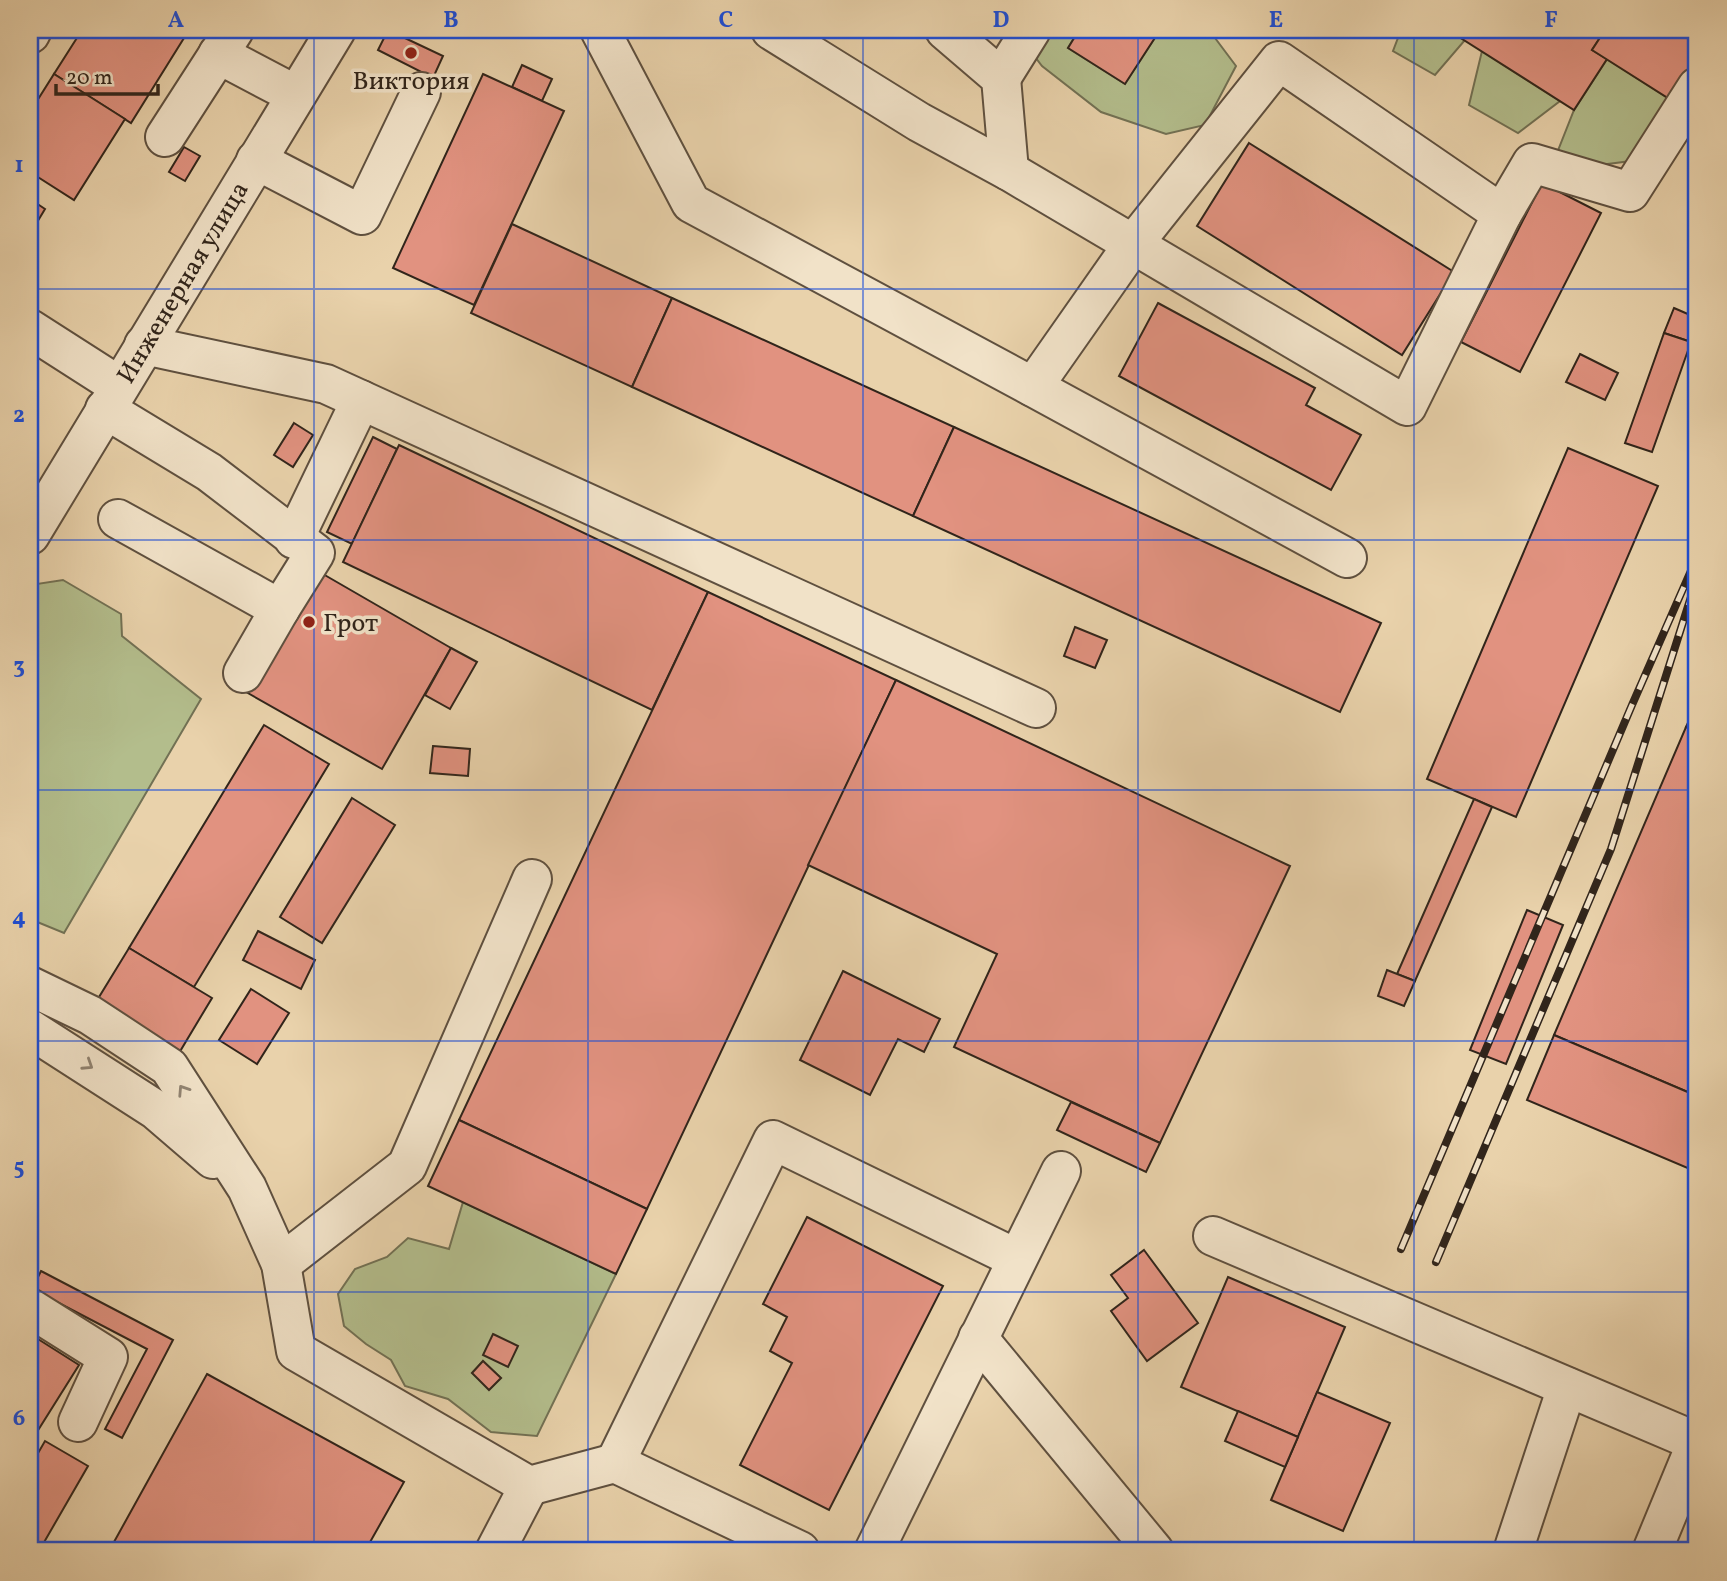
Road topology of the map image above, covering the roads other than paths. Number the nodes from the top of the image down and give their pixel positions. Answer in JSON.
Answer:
{"nodes":[{"id":1,"x":336,"y":30,"type":"edge"},
{"id":2,"x":600,"y":30,"type":"edge"},
{"id":3,"x":771,"y":30,"type":"edge"},
{"id":4,"x":945,"y":30,"type":"edge"},
{"id":5,"x":1031,"y":30,"type":"edge"},
{"id":6,"x":226,"y":42,"type":"edge"},
{"id":7,"x":1001,"y":78,"type":"junction"},
{"id":8,"x":1697,"y":87,"type":"edge"},
{"id":9,"x":421,"y":92,"type":"dead end"},
{"id":10,"x":296,"y":95,"type":"junction"},
{"id":11,"x":165,"y":137,"type":"dead end"},
{"id":12,"x":256,"y":160,"type":"junction"},
{"id":13,"x":1009,"y":171,"type":"junction"},
{"id":14,"x":1502,"y":214,"type":"junction"},
{"id":15,"x":1134,"y":243,"type":"junction"},
{"id":16,"x":30,"y":329,"type":"edge"},
{"id":17,"x":144,"y":345,"type":"junction"},
{"id":18,"x":1033,"y":387,"type":"junction"},
{"id":19,"x":112,"y":398,"type":"junction"},
{"id":20,"x":361,"y":400,"type":"junction"},
{"id":21,"x":118,"y":519,"type":"dead end"},
{"id":22,"x":30,"y":535,"type":"edge"},
{"id":23,"x":294,"y":539,"type":"junction"},
{"id":24,"x":1347,"y":558,"type":"dead end"},
{"id":25,"x":280,"y":609,"type":"junction"},
{"id":26,"x":243,"y":673,"type":"dead end"},
{"id":27,"x":1036,"y":708,"type":"dead end"},
{"id":28,"x":532,"y":879,"type":"dead end"},
{"id":29,"x":30,"y":986,"type":"edge"},
{"id":30,"x":30,"y":1029,"type":"edge"},
{"id":31,"x":1061,"y":1171,"type":"dead end"},
{"id":32,"x":247,"y":1188,"type":"junction"},
{"id":33,"x":1213,"y":1236,"type":"dead end"},
{"id":34,"x":1017,"y":1259,"type":"junction"},
{"id":35,"x":281,"y":1264,"type":"junction"},
{"id":36,"x":30,"y":1308,"type":"edge"},
{"id":37,"x":978,"y":1338,"type":"junction"},
{"id":38,"x":1567,"y":1387,"type":"junction"},
{"id":39,"x":78,"y":1422,"type":"dead end"},
{"id":40,"x":615,"y":1463,"type":"junction"},
{"id":41,"x":529,"y":1486,"type":"junction"},
{"id":42,"x":495,"y":1551,"type":"edge"},
{"id":43,"x":800,"y":1551,"type":"edge"},
{"id":44,"x":874,"y":1551,"type":"edge"},
{"id":45,"x":1154,"y":1551,"type":"edge"},
{"id":46,"x":1513,"y":1551,"type":"edge"},
{"id":47,"x":1652,"y":1551,"type":"edge"}],
"edges":[{"from":1,"to":10,"type":"street","name":"Инженерная улица"},
{"from":2,"to":18,"type":"street"},
{"from":3,"to":13,"type":"street"},
{"from":4,"to":7,"type":"street"},
{"from":5,"to":7,"type":"street"},
{"from":6,"to":10,"type":"street"},
{"from":6,"to":11,"type":"street"},
{"from":7,"to":13,"type":"street"},
{"from":8,"to":14,"type":"street"},
{"from":9,"to":12,"type":"street"},
{"from":10,"to":12,"type":"street","name":"Инженерная улица"},
{"from":12,"to":17,"type":"street","name":"Инженерная улица"},
{"from":13,"to":15,"type":"street"},
{"from":14,"to":15,"type":"street"},
{"from":14,"to":15,"type":"street"},
{"from":15,"to":18,"type":"street"},
{"from":16,"to":19,"type":"street"},
{"from":17,"to":19,"type":"street","name":"Инженерная улица"},
{"from":17,"to":20,"type":"street"},
{"from":18,"to":24,"type":"street"},
{"from":19,"to":22,"type":"street","name":"Инженерная улица"},
{"from":19,"to":23,"type":"street"},
{"from":20,"to":23,"type":"street"},
{"from":20,"to":27,"type":"street"},
{"from":21,"to":25,"type":"street"},
{"from":23,"to":25,"type":"street"},
{"from":25,"to":26,"type":"street"},
{"from":28,"to":35,"type":"street"},
{"from":32,"to":29,"type":"street","one_way":true},
{"from":30,"to":32,"type":"street","one_way":true},
{"from":31,"to":34,"type":"street"},
{"from":32,"to":35,"type":"street"},
{"from":33,"to":38,"type":"street"},
{"from":34,"to":37,"type":"street"},
{"from":34,"to":40,"type":"street"},
{"from":35,"to":41,"type":"street"},
{"from":36,"to":39,"type":"street"},
{"from":37,"to":44,"type":"street"},
{"from":37,"to":45,"type":"street"},
{"from":38,"to":46,"type":"street"},
{"from":38,"to":47,"type":"street"},
{"from":40,"to":41,"type":"street"},
{"from":40,"to":43,"type":"street"},
{"from":41,"to":42,"type":"street"}]}
